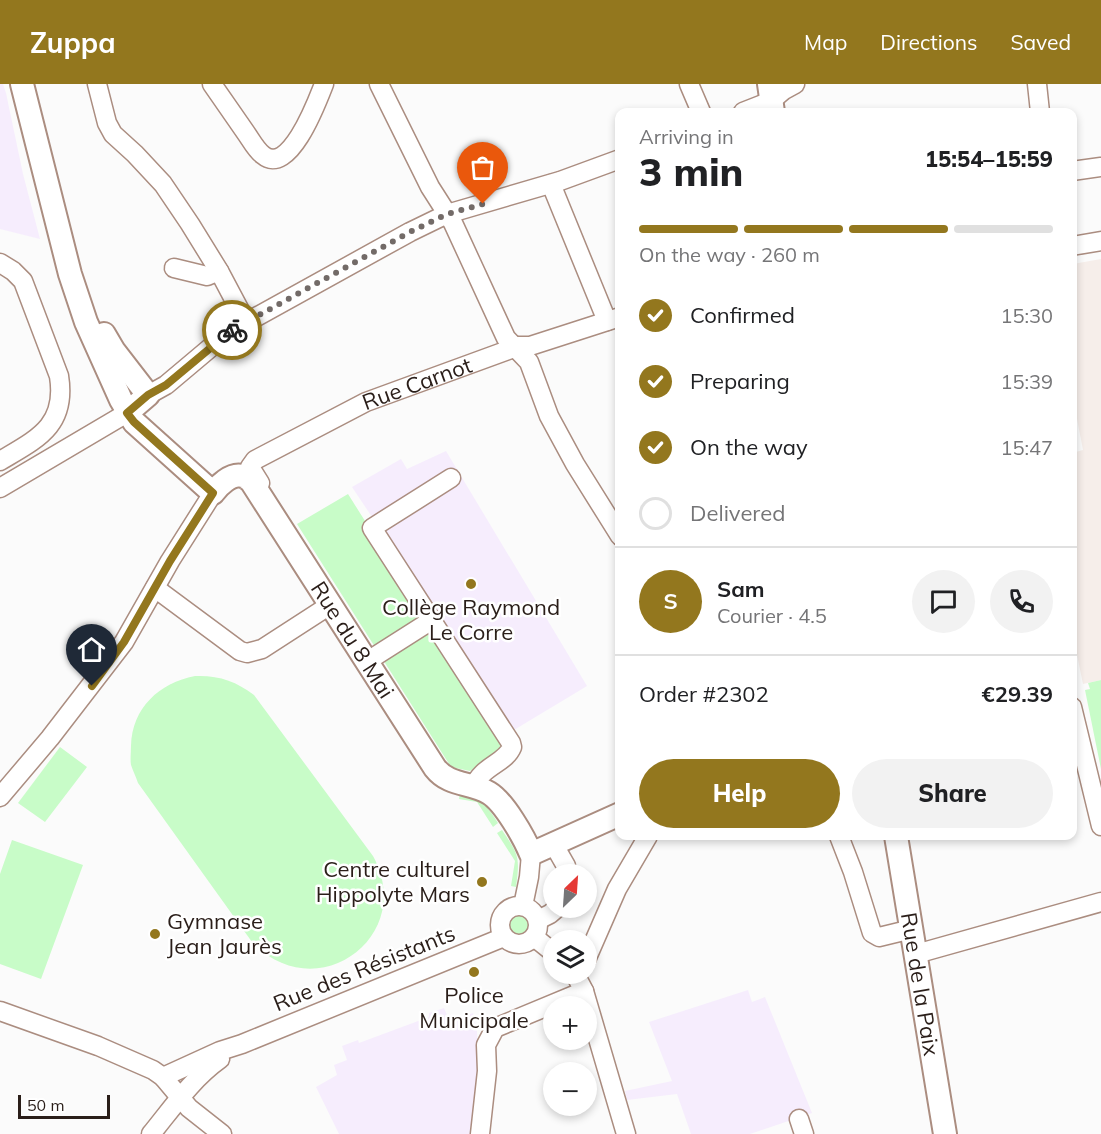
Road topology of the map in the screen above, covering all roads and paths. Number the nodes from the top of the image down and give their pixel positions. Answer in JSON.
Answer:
{"nodes":[{"id":1,"x":22,"y":84,"type":"edge"},
{"id":2,"x":97,"y":84,"type":"edge"},
{"id":3,"x":212,"y":84,"type":"edge"},
{"id":4,"x":324,"y":84,"type":"edge"},
{"id":5,"x":379,"y":84,"type":"edge"},
{"id":6,"x":689,"y":84,"type":"edge"},
{"id":7,"x":795,"y":84,"type":"edge"},
{"id":8,"x":1037,"y":84,"type":"edge"},
{"id":9,"x":771,"y":99,"type":"edge"},
{"id":10,"x":698,"y":108,"type":"edge"},
{"id":11,"x":752,"y":108,"type":"edge"},
{"id":12,"x":1039,"y":108,"type":"edge"},
{"id":13,"x":615,"y":161,"type":"edge"},
{"id":14,"x":1101,"y":167,"type":"edge"},
{"id":15,"x":1077,"y":170,"type":"edge"},
{"id":16,"x":551,"y":184,"type":"junction"},
{"id":17,"x":447,"y":214,"type":"junction"},
{"id":18,"x":1101,"y":241,"type":"edge"},
{"id":19,"x":1077,"y":245,"type":"edge"},
{"id":20,"x":0,"y":263,"type":"edge"},
{"id":21,"x":174,"y":268,"type":"dead end"},
{"id":22,"x":219,"y":272,"type":"junction"},
{"id":23,"x":77,"y":293,"type":"junction"},
{"id":24,"x":613,"y":319,"type":"edge"},
{"id":25,"x":246,"y":322,"type":"junction"},
{"id":26,"x":514,"y":346,"type":"junction"},
{"id":27,"x":148,"y":395,"type":"junction"},
{"id":28,"x":127,"y":413,"type":"junction"},
{"id":29,"x":0,"y":461,"type":"edge"},
{"id":30,"x":451,"y":478,"type":"dead end"},
{"id":31,"x":250,"y":483,"type":"junction"},
{"id":32,"x":0,"y":489,"type":"edge"},
{"id":33,"x":213,"y":493,"type":"junction"},
{"id":34,"x":615,"y":528,"type":"edge"},
{"id":35,"x":155,"y":588,"type":"junction"},
{"id":36,"x":330,"y":605,"type":"junction"},
{"id":37,"x":432,"y":620,"type":"junction"},
{"id":38,"x":366,"y":662,"type":"junction"},
{"id":39,"x":1077,"y":728,"type":"edge"},
{"id":40,"x":473,"y":788,"type":"junction"},
{"id":41,"x":0,"y":797,"type":"edge"},
{"id":42,"x":615,"y":816,"type":"edge"},
{"id":43,"x":1101,"y":826,"type":"edge"},
{"id":44,"x":646,"y":840,"type":"edge"},
{"id":45,"x":841,"y":840,"type":"edge"},
{"id":46,"x":897,"y":840,"type":"edge"},
{"id":47,"x":554,"y":845,"type":"junction"},
{"id":48,"x":531,"y":854,"type":"junction"},
{"id":49,"x":565,"y":864,"type":"edge"},
{"id":50,"x":1101,"y":902,"type":"edge"},
{"id":51,"x":523,"y":906,"type":"junction"},
{"id":52,"x":546,"y":918,"type":"edge"},
{"id":53,"x":536,"y":928,"type":"junction"},
{"id":54,"x":912,"y":929,"type":"junction"},
{"id":55,"x":597,"y":935,"type":"edge"},
{"id":56,"x":504,"y":937,"type":"junction"},
{"id":57,"x":543,"y":938,"type":"edge"},
{"id":58,"x":916,"y":954,"type":"junction"},
{"id":59,"x":564,"y":984,"type":"edge"},
{"id":60,"x":583,"y":984,"type":"edge"},
{"id":61,"x":0,"y":1011,"type":"edge"},
{"id":62,"x":242,"y":1044,"type":"junction"},
{"id":63,"x":163,"y":1077,"type":"junction"},
{"id":64,"x":182,"y":1098,"type":"junction"},
{"id":65,"x":151,"y":1134,"type":"edge"},
{"id":66,"x":222,"y":1134,"type":"edge"},
{"id":67,"x":480,"y":1134,"type":"edge"},
{"id":68,"x":626,"y":1134,"type":"edge"},
{"id":69,"x":945,"y":1134,"type":"edge"}],
"edges":[{"from":1,"to":23,"type":"main road"},
{"from":2,"to":22,"type":"street"},
{"from":3,"to":4,"type":"street"},
{"from":5,"to":17,"type":"street"},
{"from":6,"to":10,"type":"street"},
{"from":7,"to":9,"type":"street"},
{"from":8,"to":12,"type":"street"},
{"from":9,"to":11,"type":"street"},
{"from":13,"to":16,"type":"street"},
{"from":14,"to":15,"type":"street"},
{"from":16,"to":17,"type":"street"},
{"from":16,"to":24,"type":"street"},
{"from":17,"to":25,"type":"street"},
{"from":17,"to":26,"type":"street"},
{"from":18,"to":19,"type":"street"},
{"from":20,"to":29,"type":"street"},
{"from":21,"to":22,"type":"street"},
{"from":22,"to":25,"type":"street"},
{"from":23,"to":27,"type":"main road"},
{"from":23,"to":28,"type":"main road"},
{"from":24,"to":26,"type":"street","name":"Rue Carnot"},
{"from":25,"to":27,"type":"street"},
{"from":26,"to":31,"type":"street","name":"Rue Carnot"},
{"from":26,"to":34,"type":"street"},
{"from":27,"to":28,"type":"main road"},
{"from":28,"to":32,"type":"street"},
{"from":28,"to":33,"type":"main road"},
{"from":30,"to":37,"type":"street"},
{"from":31,"to":33,"type":"main road"},
{"from":31,"to":36,"type":"main road","name":"Rue du 8 Mai"},
{"from":33,"to":35,"type":"street"},
{"from":35,"to":36,"type":"street"},
{"from":35,"to":41,"type":"street"},
{"from":36,"to":38,"type":"main road","name":"Rue du 8 Mai"},
{"from":37,"to":38,"type":"street"},
{"from":37,"to":40,"type":"street"},
{"from":38,"to":40,"type":"main road","name":"Rue du 8 Mai"},
{"from":39,"to":43,"type":"street"},
{"from":40,"to":48,"type":"main road","name":"Rue du 8 Mai"},
{"from":42,"to":47,"type":"main road"},
{"from":44,"to":55,"type":"street"},
{"from":45,"to":54,"type":"street"},
{"from":46,"to":54,"type":"main road","name":"Rue de la Paix"},
{"from":47,"to":48,"type":"main road"},
{"from":47,"to":49,"type":"street"},
{"from":48,"to":51,"type":"street"},
{"from":50,"to":58,"type":"street"},
{"from":51,"to":53,"type":"street"},
{"from":51,"to":56,"type":"street"},
{"from":52,"to":53,"type":"street"},
{"from":53,"to":56,"type":"street"},
{"from":53,"to":57,"type":"street"},
{"from":54,"to":58,"type":"main road","name":"Rue de la Paix"},
{"from":56,"to":62,"type":"street","name":"Rue des Résistants"},
{"from":58,"to":69,"type":"main road","name":"Rue de la Paix"},
{"from":59,"to":67,"type":"street"},
{"from":60,"to":68,"type":"street"},
{"from":61,"to":63,"type":"street"},
{"from":62,"to":63,"type":"street","name":"Rue des Résistants"},
{"from":62,"to":64,"type":"street","name":"Rue des Résistants"},
{"from":63,"to":64,"type":"street"},
{"from":64,"to":65,"type":"street","name":"Rue des Résistants"},
{"from":64,"to":66,"type":"street"}]}
